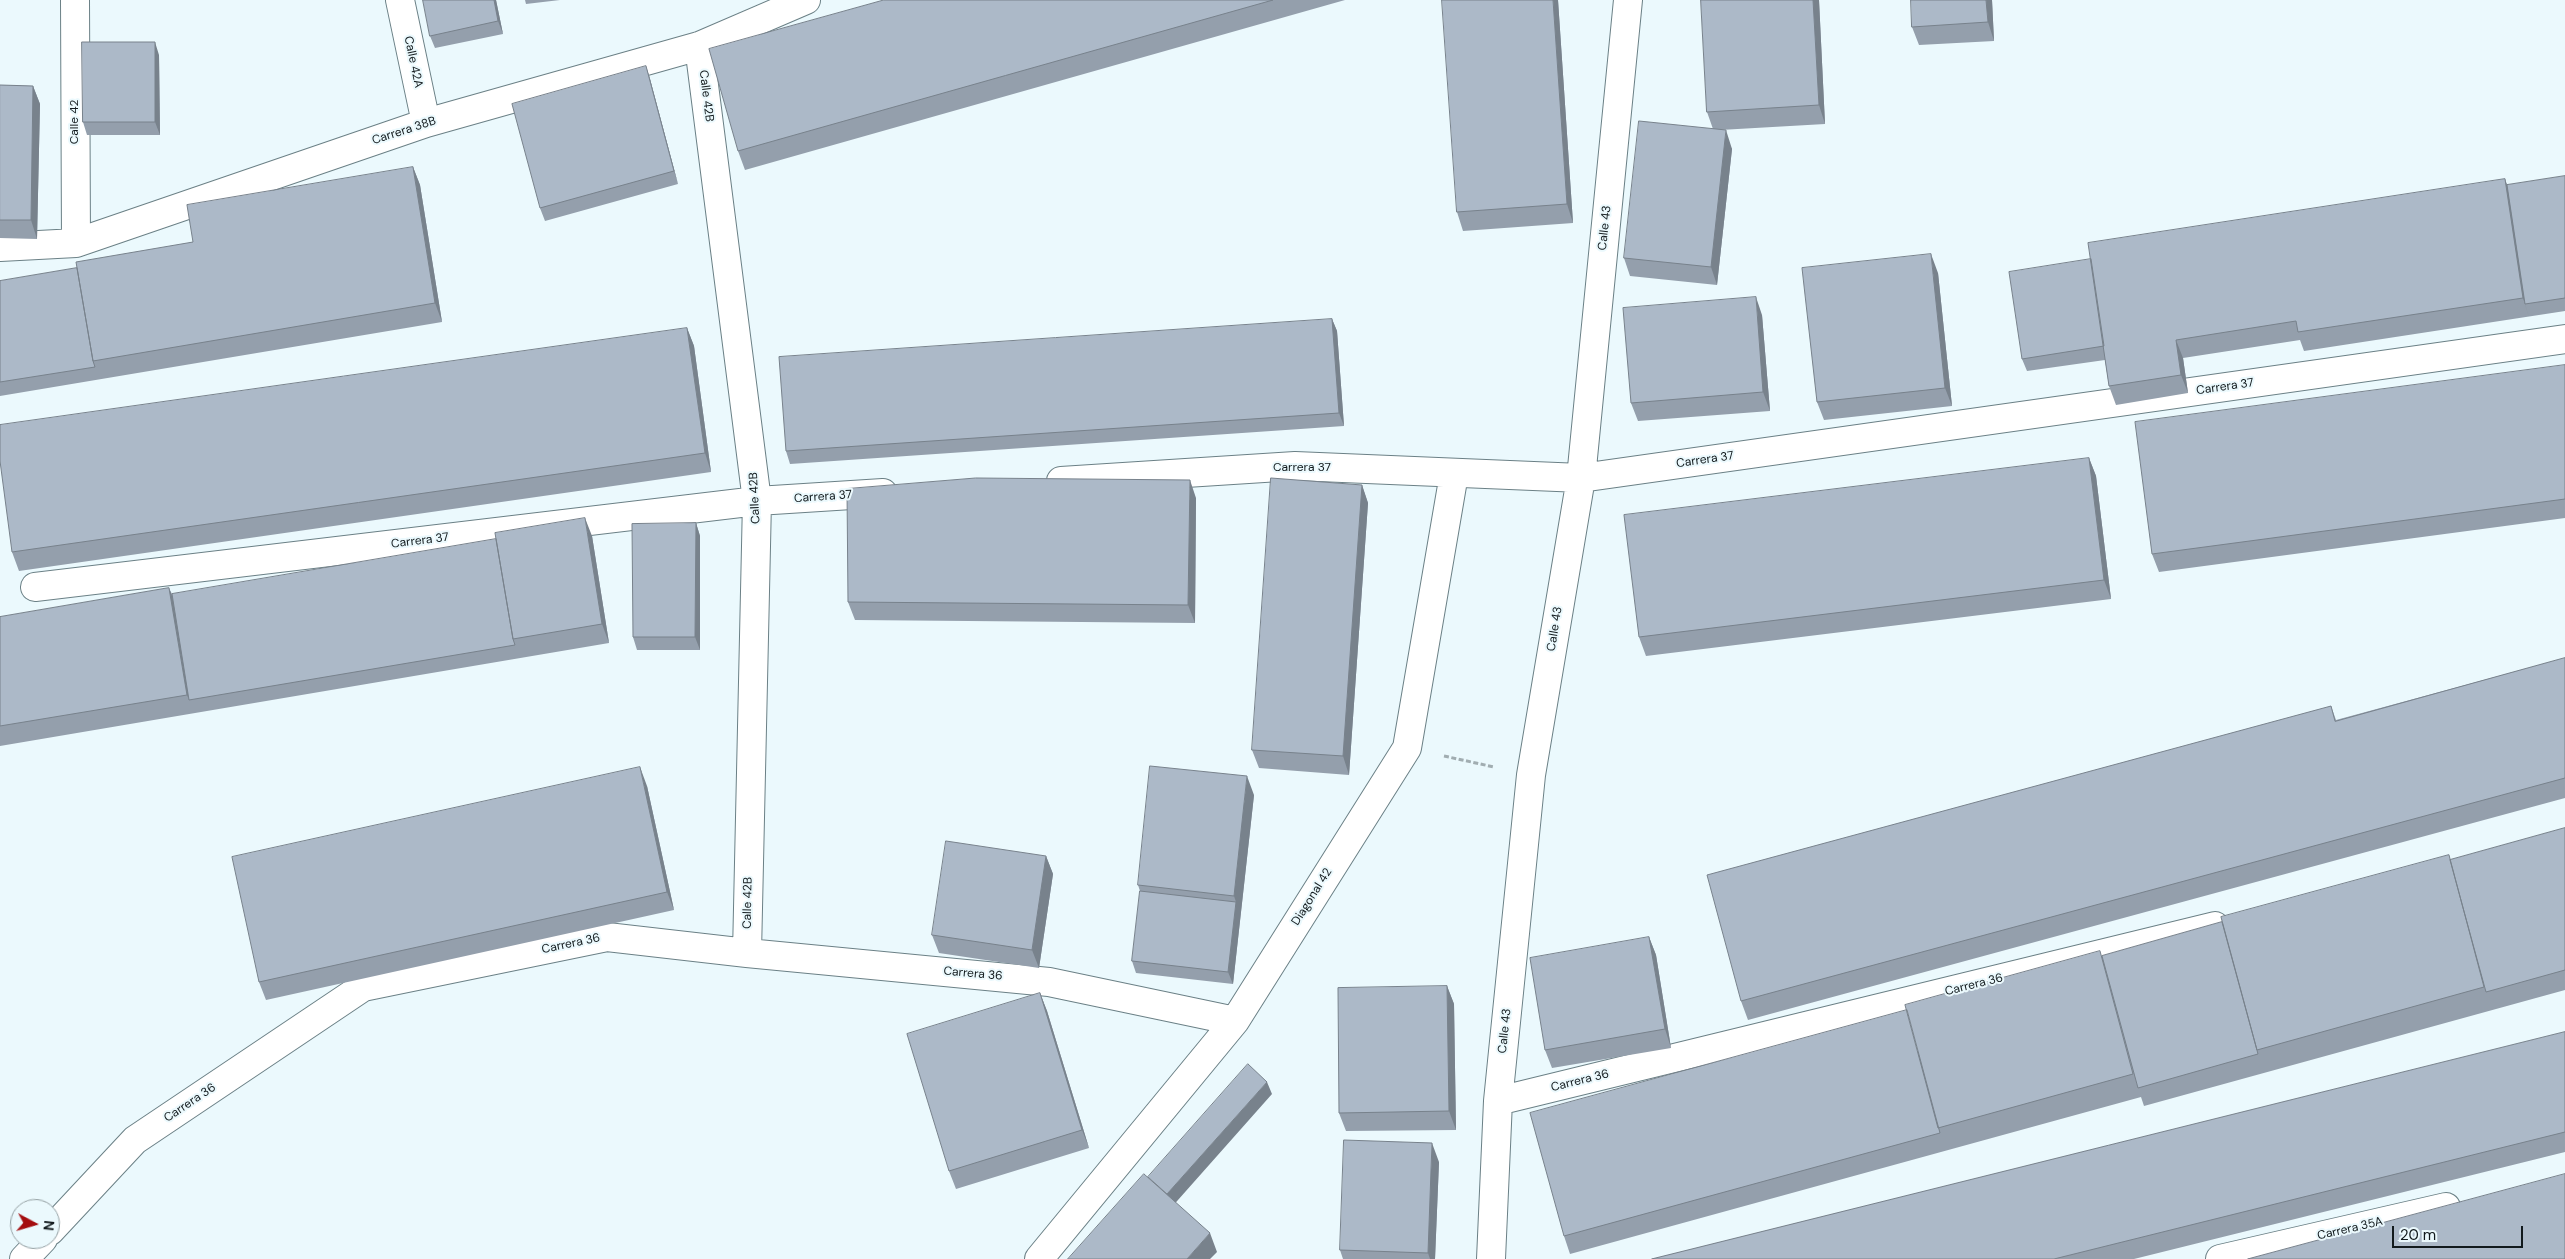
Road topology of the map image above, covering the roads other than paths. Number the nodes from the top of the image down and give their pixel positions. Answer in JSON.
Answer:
{"nodes":[{"id":1,"x":75,"y":0,"type":"edge"},
{"id":2,"x":400,"y":0,"type":"edge"},
{"id":3,"x":806,"y":0,"type":"edge"},
{"id":4,"x":1628,"y":0,"type":"edge"},
{"id":5,"x":700,"y":46,"type":"junction"},
{"id":6,"x":426,"y":123,"type":"junction"},
{"id":7,"x":76,"y":244,"type":"junction"},
{"id":8,"x":0,"y":247,"type":"edge"},
{"id":9,"x":2565,"y":339,"type":"edge"},
{"id":10,"x":1454,"y":474,"type":"junction"},
{"id":11,"x":1581,"y":478,"type":"junction"},
{"id":12,"x":1036,"y":483,"type":"edge"},
{"id":13,"x":907,"y":491,"type":"edge"},
{"id":14,"x":757,"y":501,"type":"junction"},
{"id":15,"x":35,"y":587,"type":"dead end"},
{"id":16,"x":2236,"y":920,"type":"edge"},
{"id":17,"x":747,"y":953,"type":"junction"},
{"id":18,"x":1235,"y":1021,"type":"junction"},
{"id":19,"x":1498,"y":1101,"type":"junction"},
{"id":20,"x":2473,"y":1200,"type":"edge"},
{"id":21,"x":60,"y":1221,"type":"edge"},
{"id":22,"x":34,"y":1249,"type":"edge"},
{"id":23,"x":24,"y":1259,"type":"edge"},
{"id":24,"x":1039,"y":1259,"type":"edge"},
{"id":25,"x":1491,"y":1259,"type":"edge"},
{"id":26,"x":2220,"y":1259,"type":"edge"}],
"edges":[{"from":1,"to":7,"type":"street","name":"Calle 42"},
{"from":2,"to":6,"type":"street","name":"Calle 42A"},
{"from":3,"to":5,"type":"street","name":"Carrera 38B"},
{"from":4,"to":11,"type":"street","name":"Calle 43"},
{"from":5,"to":6,"type":"street","name":"Carrera 38B"},
{"from":5,"to":14,"type":"street","name":"Calle 42B"},
{"from":6,"to":7,"type":"street","name":"Carrera 38B"},
{"from":7,"to":8,"type":"street","name":"Carrera 38B"},
{"from":9,"to":11,"type":"street","name":"Carrera 37"},
{"from":10,"to":11,"type":"street","name":"Carrera 37"},
{"from":10,"to":12,"type":"street","name":"Carrera 37"},
{"from":10,"to":18,"type":"street","name":"Diagonal 42"},
{"from":11,"to":19,"type":"street","name":"Calle 43"},
{"from":13,"to":14,"type":"street","name":"Carrera 37"},
{"from":14,"to":15,"type":"street","name":"Carrera 37"},
{"from":14,"to":17,"type":"street","name":"Calle 42B"},
{"from":16,"to":19,"type":"street","name":"Carrera 36"},
{"from":17,"to":18,"type":"street","name":"Carrera 36"},
{"from":17,"to":21,"type":"street","name":"Carrera 36"},
{"from":18,"to":24,"type":"street","name":"Diagonal 42"},
{"from":19,"to":25,"type":"street","name":"Calle 43"},
{"from":20,"to":26,"type":"street","name":"Carrera 35A"},
{"from":22,"to":23,"type":"street"}]}
